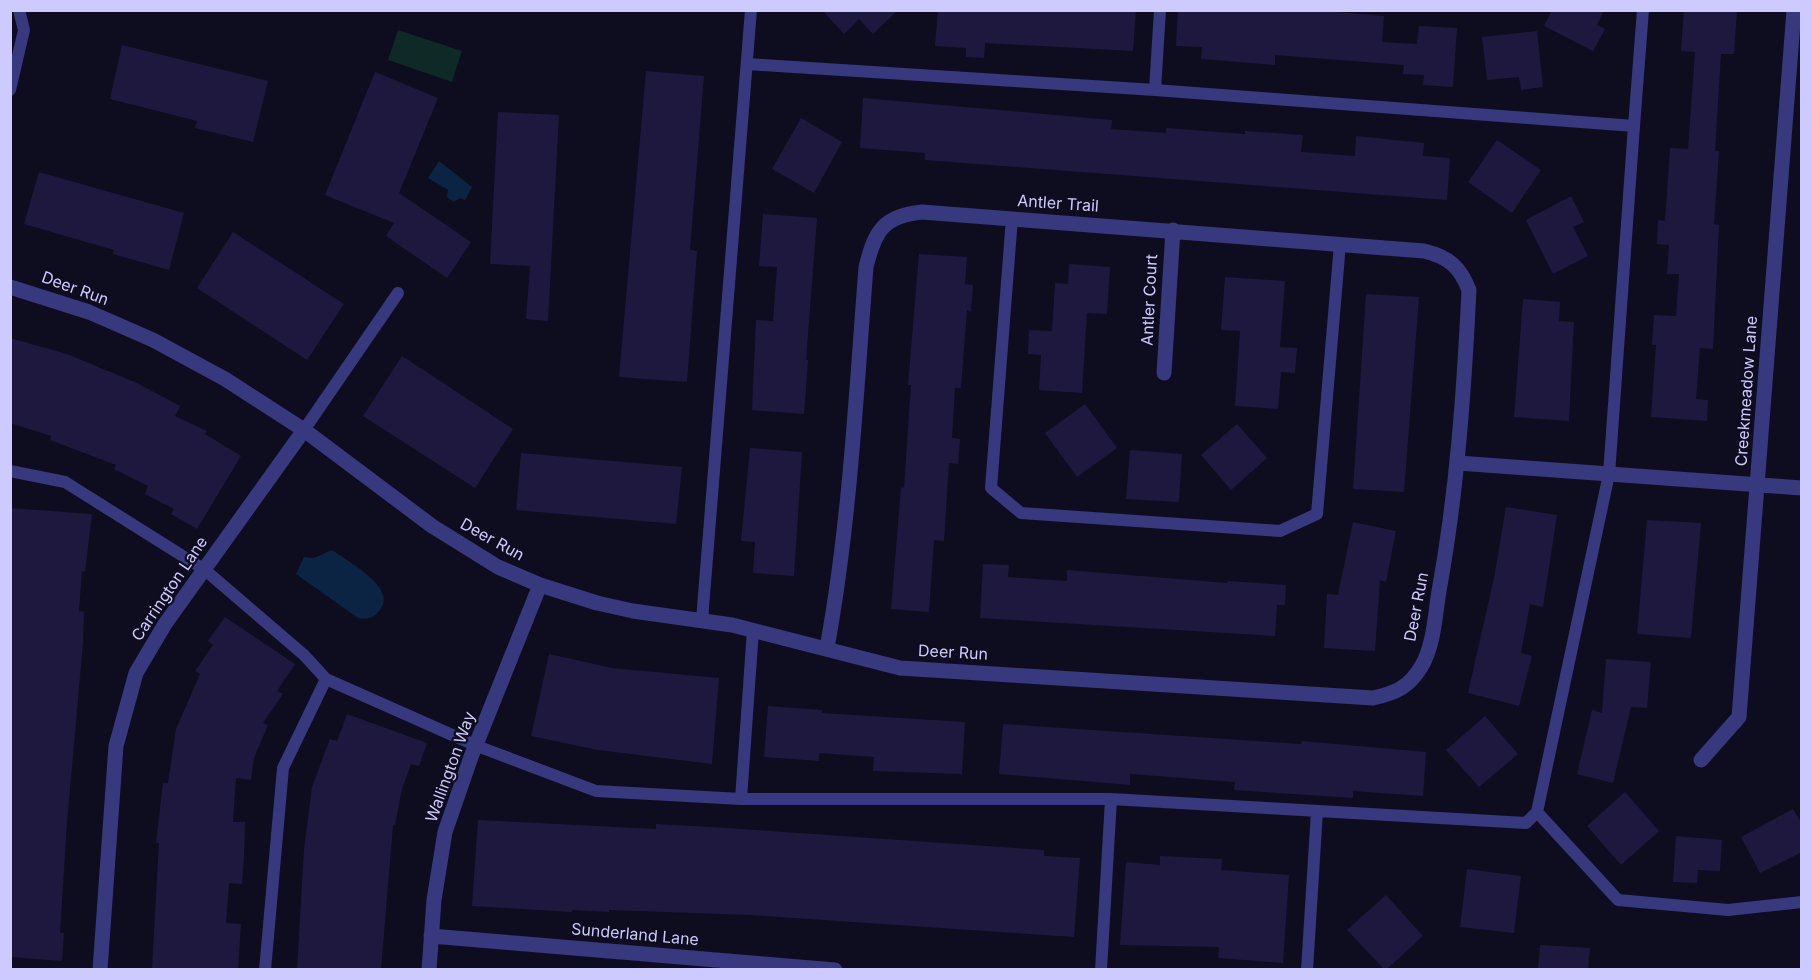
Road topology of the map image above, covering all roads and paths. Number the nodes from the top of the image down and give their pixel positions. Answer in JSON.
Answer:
{"nodes":[{"id":1,"x":19,"y":10,"type":"edge"},
{"id":2,"x":751,"y":10,"type":"edge"},
{"id":3,"x":1160,"y":10,"type":"edge"},
{"id":4,"x":1643,"y":10,"type":"edge"},
{"id":5,"x":1794,"y":10,"type":"edge"},
{"id":6,"x":747,"y":64,"type":"junction"},
{"id":7,"x":10,"y":90,"type":"edge"},
{"id":8,"x":1155,"y":90,"type":"junction"},
{"id":9,"x":1634,"y":126,"type":"junction"},
{"id":10,"x":1012,"y":218,"type":"junction"},
{"id":11,"x":1173,"y":230,"type":"junction"},
{"id":12,"x":1340,"y":244,"type":"junction"},
{"id":13,"x":10,"y":287,"type":"edge"},
{"id":14,"x":398,"y":292,"type":"dead end"},
{"id":15,"x":1164,"y":373,"type":"dead end"},
{"id":16,"x":304,"y":430,"type":"junction"},
{"id":17,"x":1458,"y":463,"type":"junction"},
{"id":18,"x":10,"y":471,"type":"edge"},
{"id":19,"x":1609,"y":474,"type":"junction"},
{"id":20,"x":1758,"y":484,"type":"junction"},
{"id":21,"x":1802,"y":488,"type":"edge"},
{"id":22,"x":205,"y":570,"type":"junction"},
{"id":23,"x":540,"y":585,"type":"junction"},
{"id":24,"x":702,"y":620,"type":"junction"},
{"id":25,"x":753,"y":630,"type":"junction"},
{"id":26,"x":827,"y":648,"type":"junction"},
{"id":27,"x":326,"y":679,"type":"junction"},
{"id":28,"x":477,"y":746,"type":"junction"},
{"id":29,"x":1701,"y":760,"type":"dead end"},
{"id":30,"x":741,"y":799,"type":"junction"},
{"id":31,"x":1111,"y":799,"type":"junction"},
{"id":32,"x":1317,"y":811,"type":"junction"},
{"id":33,"x":1538,"y":812,"type":"junction"},
{"id":34,"x":1802,"y":902,"type":"edge"},
{"id":35,"x":432,"y":936,"type":"junction"},
{"id":36,"x":100,"y":969,"type":"edge"},
{"id":37,"x":265,"y":969,"type":"edge"},
{"id":38,"x":429,"y":969,"type":"edge"},
{"id":39,"x":835,"y":969,"type":"edge"},
{"id":40,"x":1101,"y":969,"type":"edge"},
{"id":41,"x":1307,"y":969,"type":"edge"}],
"edges":[{"from":1,"to":7,"type":"lane"},
{"from":2,"to":6,"type":"lane"},
{"from":3,"to":8,"type":"lane"},
{"from":4,"to":9,"type":"lane"},
{"from":5,"to":20,"type":"street","name":"Creekmeadow Lane"},
{"from":6,"to":8,"type":"lane"},
{"from":6,"to":24,"type":"lane"},
{"from":8,"to":9,"type":"lane"},
{"from":9,"to":19,"type":"lane"},
{"from":10,"to":11,"type":"street","name":"Antler Trail"},
{"from":10,"to":12,"type":"lane"},
{"from":10,"to":26,"type":"street","name":"Antler Trail"},
{"from":11,"to":12,"type":"street","name":"Antler Trail"},
{"from":11,"to":15,"type":"street","name":"Antler Court"},
{"from":12,"to":17,"type":"street","name":"Antler Trail"},
{"from":13,"to":16,"type":"street","name":"Deer Run"},
{"from":14,"to":16,"type":"lane"},
{"from":16,"to":22,"type":"street","name":"Carrington Lane"},
{"from":16,"to":23,"type":"street","name":"Deer Run"},
{"from":17,"to":19,"type":"street"},
{"from":17,"to":26,"type":"street","name":"Deer Run"},
{"from":18,"to":22,"type":"lane"},
{"from":19,"to":20,"type":"street"},
{"from":19,"to":33,"type":"lane"},
{"from":20,"to":21,"type":"street"},
{"from":20,"to":29,"type":"street","name":"Creekmeadow Lane"},
{"from":22,"to":27,"type":"lane"},
{"from":22,"to":36,"type":"street","name":"Carrington Lane"},
{"from":23,"to":24,"type":"street","name":"Deer Run"},
{"from":23,"to":28,"type":"street","name":"Wallington Way"},
{"from":24,"to":25,"type":"street","name":"Deer Run"},
{"from":25,"to":26,"type":"street","name":"Deer Run"},
{"from":25,"to":30,"type":"lane"},
{"from":27,"to":28,"type":"lane"},
{"from":27,"to":37,"type":"lane"},
{"from":28,"to":30,"type":"lane"},
{"from":28,"to":35,"type":"street","name":"Wallington Way"},
{"from":30,"to":31,"type":"lane"},
{"from":31,"to":32,"type":"lane"},
{"from":31,"to":40,"type":"lane"},
{"from":32,"to":33,"type":"lane"},
{"from":32,"to":41,"type":"lane"},
{"from":33,"to":34,"type":"lane"},
{"from":35,"to":38,"type":"street","name":"Wallington Way"},
{"from":35,"to":39,"type":"street","name":"Sunderland Lane"}]}
